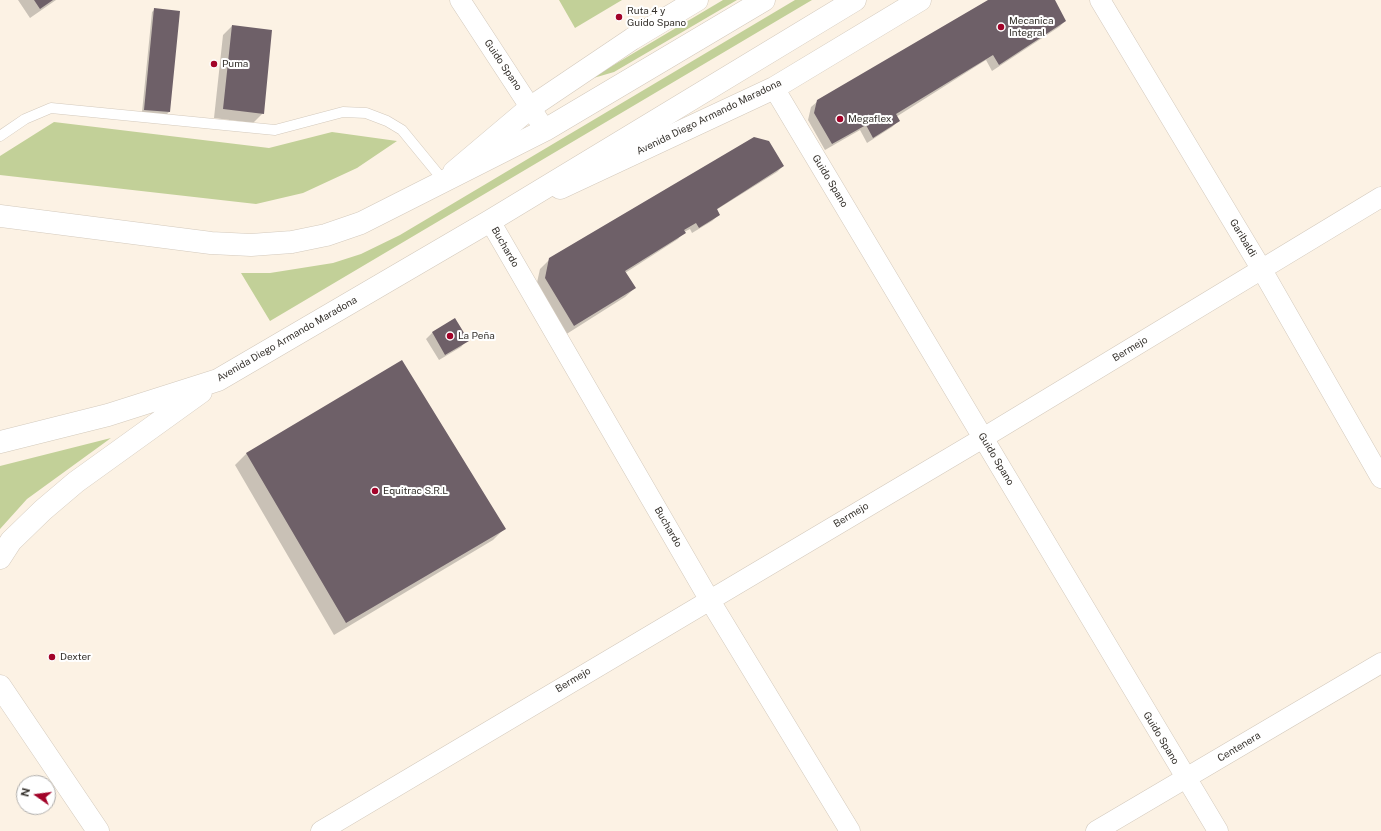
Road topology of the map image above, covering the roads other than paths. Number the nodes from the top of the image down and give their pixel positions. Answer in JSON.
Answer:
{"nodes":[{"id":1,"x":460,"y":0,"type":"edge"},
{"id":2,"x":697,"y":0,"type":"edge"},
{"id":3,"x":764,"y":0,"type":"edge"},
{"id":4,"x":855,"y":0,"type":"edge"},
{"id":5,"x":920,"y":0,"type":"edge"},
{"id":6,"x":1100,"y":0,"type":"edge"},
{"id":7,"x":774,"y":88,"type":"junction"},
{"id":8,"x":531,"y":107,"type":"junction"},
{"id":9,"x":545,"y":130,"type":"junction"},
{"id":10,"x":0,"y":136,"type":"edge"},
{"id":11,"x":443,"y":180,"type":"junction"},
{"id":12,"x":1381,"y":197,"type":"edge"},
{"id":13,"x":0,"y":216,"type":"edge"},
{"id":14,"x":490,"y":221,"type":"junction"},
{"id":15,"x":1262,"y":270,"type":"junction"},
{"id":16,"x":218,"y":380,"type":"junction"},
{"id":17,"x":983,"y":438,"type":"junction"},
{"id":18,"x":0,"y":442,"type":"edge"},
{"id":19,"x":1381,"y":478,"type":"edge"},
{"id":20,"x":0,"y":558,"type":"edge"},
{"id":21,"x":709,"y":599,"type":"junction"},
{"id":22,"x":1381,"y":663,"type":"edge"},
{"id":23,"x":0,"y":686,"type":"edge"},
{"id":24,"x":1185,"y":778,"type":"junction"},
{"id":25,"x":98,"y":831,"type":"edge"},
{"id":26,"x":321,"y":831,"type":"edge"},
{"id":27,"x":850,"y":831,"type":"edge"},
{"id":28,"x":1096,"y":831,"type":"edge"},
{"id":29,"x":1218,"y":831,"type":"edge"}],
"edges":[{"from":1,"to":8,"type":"street","name":"Guido Spano"},
{"from":2,"to":8,"type":"main road"},
{"from":3,"to":9,"type":"main road"},
{"from":4,"to":14,"type":"main road","name":"Avenida Diego Armando Maradona"},
{"from":5,"to":7,"type":"main road","name":"Avenida Diego Armando Maradona"},
{"from":6,"to":15,"type":"street","name":"Garibaldi"},
{"from":7,"to":14,"type":"main road","name":"Avenida Diego Armando Maradona"},
{"from":7,"to":17,"type":"street","name":"Guido Spano"},
{"from":8,"to":9,"type":"street","name":"Guido Spano"},
{"from":8,"to":11,"type":"main road"},
{"from":9,"to":11,"type":"main road"},
{"from":10,"to":11,"type":"lane"},
{"from":11,"to":13,"type":"main road"},
{"from":12,"to":15,"type":"street","name":"Bermejo"},
{"from":14,"to":16,"type":"main road","name":"Avenida Diego Armando Maradona"},
{"from":14,"to":21,"type":"street","name":"Buchardo"},
{"from":15,"to":17,"type":"street","name":"Bermejo"},
{"from":15,"to":19,"type":"street","name":"Garibaldi"},
{"from":16,"to":18,"type":"main road","name":"Avenida Diego Armando Maradona"},
{"from":16,"to":20,"type":"main road"},
{"from":17,"to":21,"type":"street","name":"Bermejo"},
{"from":17,"to":24,"type":"street","name":"Guido Spano"},
{"from":21,"to":26,"type":"street","name":"Bermejo"},
{"from":21,"to":27,"type":"street","name":"Buchardo"},
{"from":22,"to":24,"type":"street","name":"Centenera"},
{"from":23,"to":25,"type":"main road"},
{"from":24,"to":28,"type":"street","name":"Centenera"},
{"from":24,"to":29,"type":"street","name":"Guido Spano"}]}
